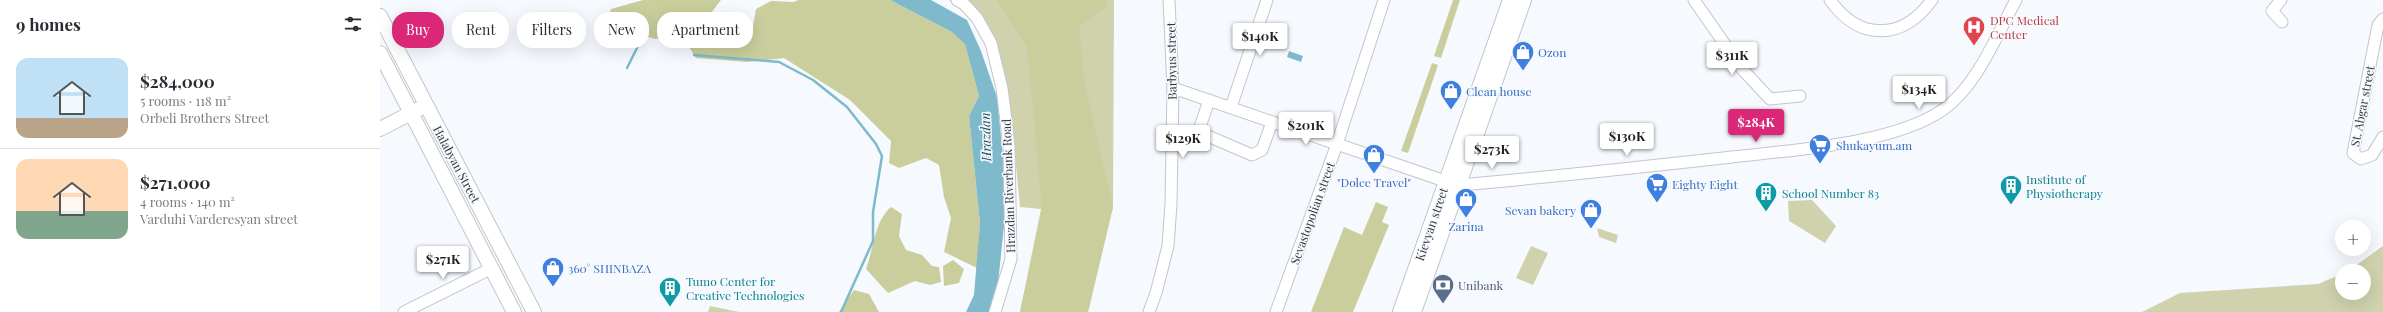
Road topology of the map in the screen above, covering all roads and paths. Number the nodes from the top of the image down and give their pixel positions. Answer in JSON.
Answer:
{"nodes":[{"id":1,"x":957,"y":0,"type":"edge"},
{"id":2,"x":1169,"y":0,"type":"edge"},
{"id":3,"x":1267,"y":0,"type":"edge"},
{"id":4,"x":1384,"y":0,"type":"edge"},
{"id":5,"x":1510,"y":0,"type":"edge"},
{"id":6,"x":1524,"y":0,"type":"edge"},
{"id":7,"x":1694,"y":0,"type":"edge"},
{"id":8,"x":1830,"y":0,"type":"edge"},
{"id":9,"x":1932,"y":0,"type":"edge"},
{"id":10,"x":2016,"y":0,"type":"edge"},
{"id":11,"x":2281,"y":0,"type":"edge"},
{"id":12,"x":380,"y":16,"type":"edge"},
{"id":13,"x":2383,"y":19,"type":"edge"},
{"id":14,"x":2282,"y":22,"type":"dead end"},
{"id":15,"x":380,"y":53,"type":"edge"},
{"id":16,"x":1173,"y":88,"type":"junction"},
{"id":17,"x":1800,"y":96,"type":"dead end"},
{"id":18,"x":1209,"y":100,"type":"junction"},
{"id":19,"x":427,"y":106,"type":"junction"},
{"id":20,"x":1231,"y":107,"type":"junction"},
{"id":21,"x":412,"y":113,"type":"junction"},
{"id":22,"x":1272,"y":122,"type":"junction"},
{"id":23,"x":380,"y":129,"type":"edge"},
{"id":24,"x":2383,"y":137,"type":"edge"},
{"id":25,"x":1337,"y":144,"type":"junction"},
{"id":26,"x":1446,"y":181,"type":"junction"},
{"id":27,"x":1461,"y":185,"type":"junction"},
{"id":28,"x":492,"y":268,"type":"junction"},
{"id":29,"x":404,"y":312,"type":"edge"},
{"id":30,"x":514,"y":312,"type":"edge"},
{"id":31,"x":534,"y":312,"type":"edge"},
{"id":32,"x":995,"y":312,"type":"edge"},
{"id":33,"x":1149,"y":312,"type":"edge"},
{"id":34,"x":1276,"y":312,"type":"edge"},
{"id":35,"x":1400,"y":312,"type":"edge"},
{"id":36,"x":1414,"y":312,"type":"edge"}],
"edges":[{"from":1,"to":32,"type":"street","name":"Hrazdan Riverbank Road"},
{"from":2,"to":16,"type":"street","name":"Barbyus street"},
{"from":3,"to":20,"type":"street"},
{"from":4,"to":25,"type":"street","name":"Sevastopolian street"},
{"from":5,"to":26,"type":"main road","name":"Kievyan street"},
{"from":6,"to":27,"type":"main road","name":"Kievyan street"},
{"from":7,"to":17,"type":"street"},
{"from":8,"to":9,"type":"street"},
{"from":10,"to":27,"type":"street"},
{"from":11,"to":14,"type":"street"},
{"from":12,"to":19,"type":"main road","name":"Halabyan Street"},
{"from":13,"to":24,"type":"street","name":"St. Abgar street"},
{"from":15,"to":21,"type":"main road","name":"Halabyan Street"},
{"from":16,"to":18,"type":"street"},
{"from":16,"to":33,"type":"street","name":"Barbyus street"},
{"from":18,"to":20,"type":"street"},
{"from":18,"to":22,"type":"street"},
{"from":19,"to":21,"type":"main road"},
{"from":19,"to":31,"type":"main road","name":"Halabyan Street"},
{"from":20,"to":22,"type":"street"},
{"from":21,"to":23,"type":"main road"},
{"from":21,"to":28,"type":"main road","name":"Halabyan Street"},
{"from":22,"to":25,"type":"street"},
{"from":25,"to":26,"type":"street"},
{"from":25,"to":34,"type":"street","name":"Sevastopolian street"},
{"from":26,"to":27,"type":"street"},
{"from":26,"to":35,"type":"main road","name":"Kievyan street"},
{"from":27,"to":36,"type":"main road","name":"Kievyan street"},
{"from":28,"to":29,"type":"street"},
{"from":28,"to":30,"type":"main road","name":"Halabyan Street"}]}
